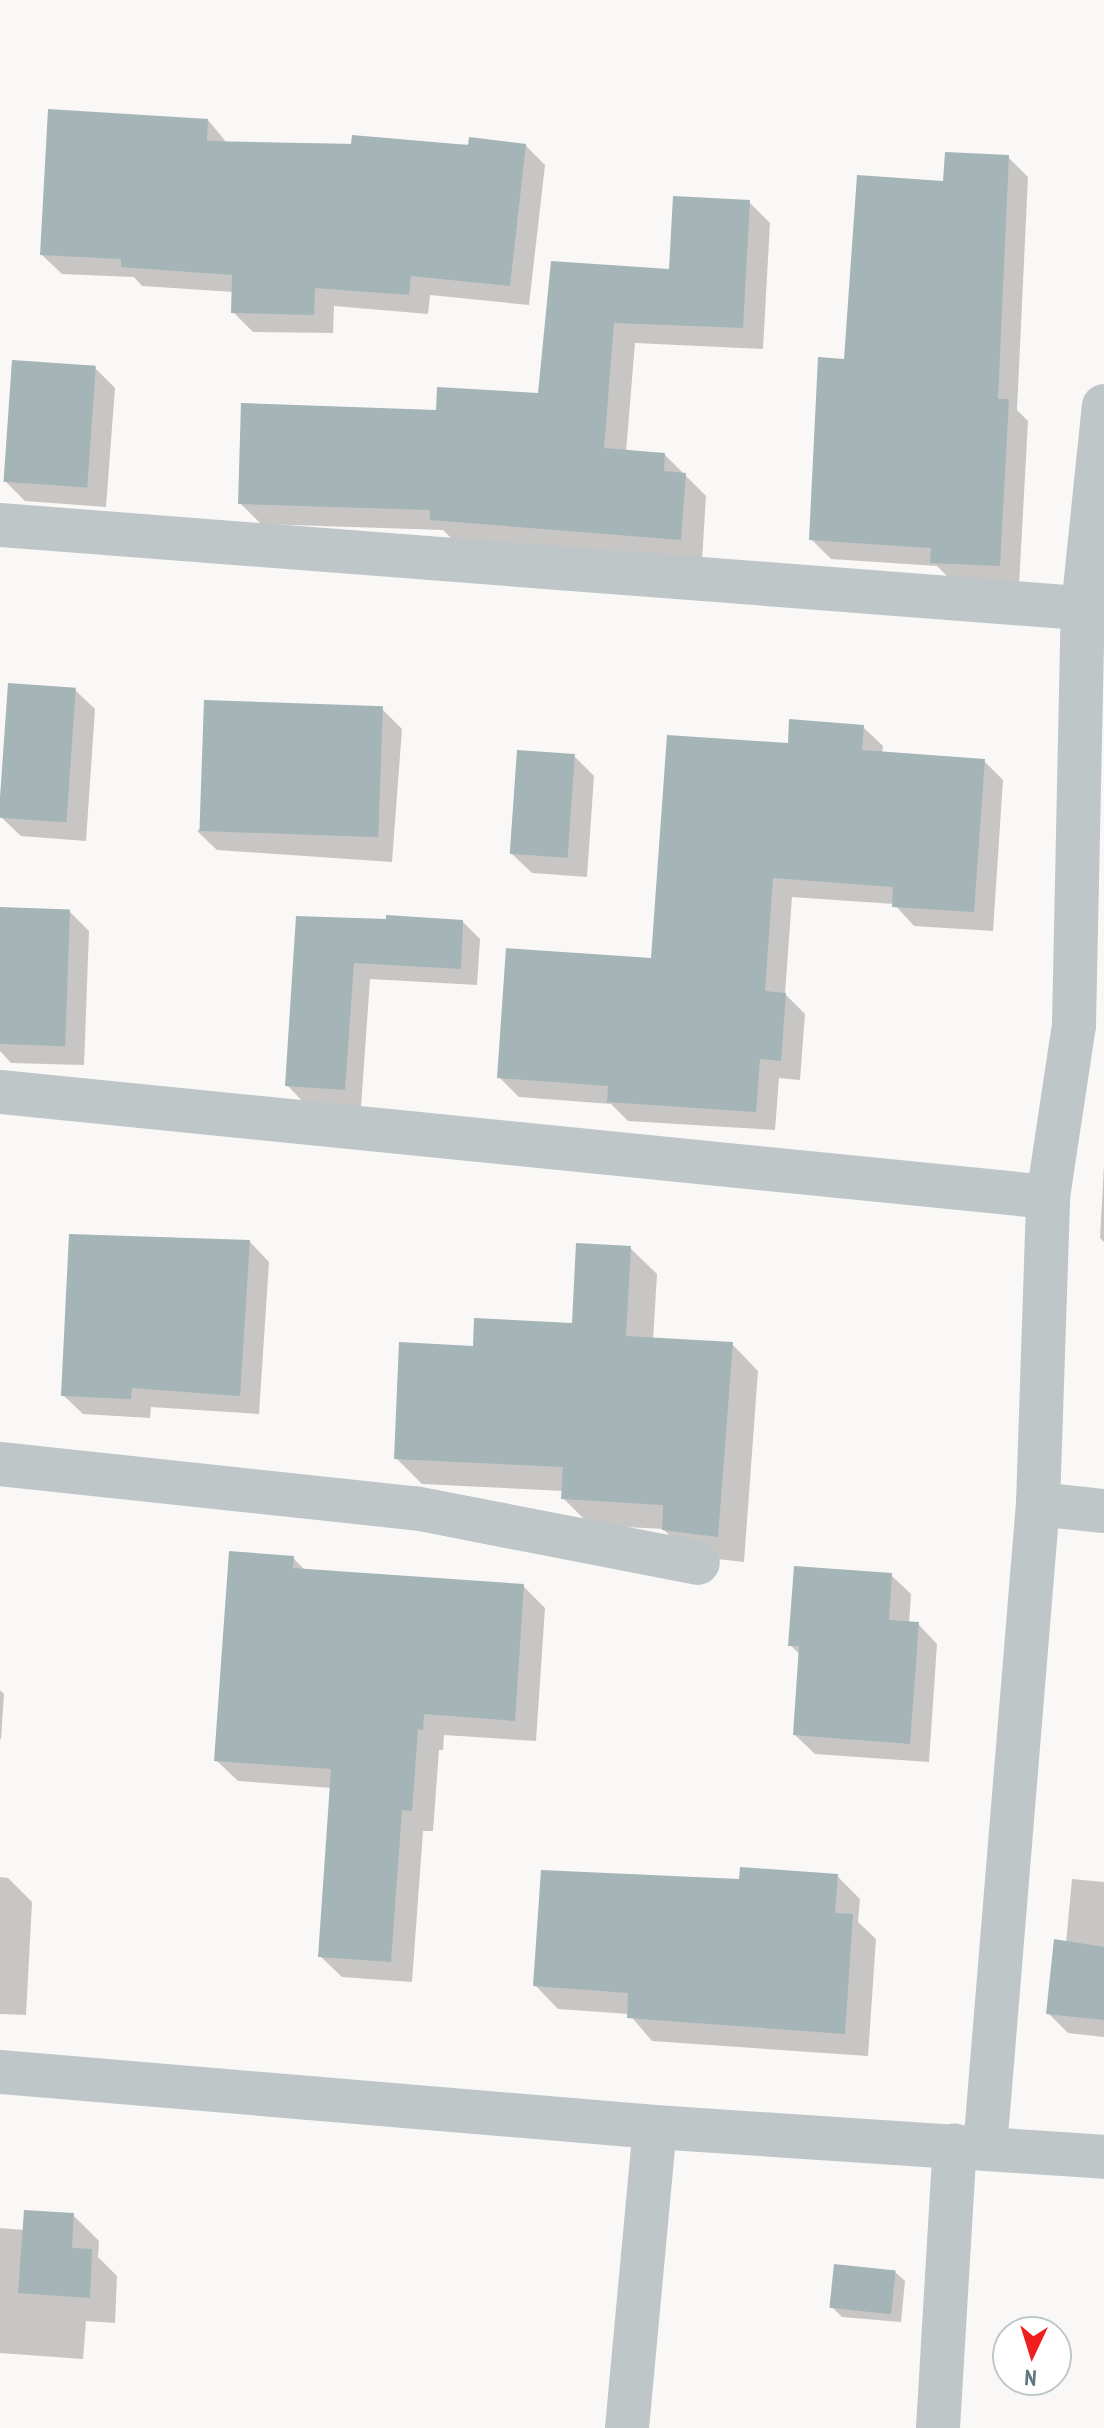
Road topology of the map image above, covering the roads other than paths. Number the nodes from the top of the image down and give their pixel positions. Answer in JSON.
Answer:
{"nodes":[{"id":1,"x":1104,"y":406,"type":"edge"},
{"id":2,"x":0,"y":525,"type":"edge"},
{"id":3,"x":1093,"y":609,"type":"edge"},
{"id":4,"x":1089,"y":1019,"type":"edge"},
{"id":5,"x":0,"y":1092,"type":"edge"},
{"id":6,"x":1048,"y":1197,"type":"junction"},
{"id":7,"x":0,"y":1464,"type":"edge"},
{"id":8,"x":1038,"y":1504,"type":"junction"},
{"id":9,"x":1104,"y":1511,"type":"edge"},
{"id":10,"x":698,"y":1563,"type":"dead end"},
{"id":11,"x":0,"y":2072,"type":"edge"},
{"id":12,"x":655,"y":2127,"type":"junction"},
{"id":13,"x":970,"y":2147,"type":"junction"},
{"id":14,"x":1104,"y":2157,"type":"edge"},
{"id":15,"x":627,"y":2428,"type":"edge"},
{"id":16,"x":938,"y":2428,"type":"edge"}],
"edges":[{"from":1,"to":3,"type":"street"},
{"from":2,"to":3,"type":"street"},
{"from":3,"to":4,"type":"street"},
{"from":4,"to":6,"type":"street"},
{"from":5,"to":6,"type":"street"},
{"from":6,"to":8,"type":"street"},
{"from":7,"to":10,"type":"street"},
{"from":8,"to":9,"type":"street"},
{"from":8,"to":13,"type":"street"},
{"from":11,"to":12,"type":"street"},
{"from":12,"to":13,"type":"street"},
{"from":12,"to":15,"type":"street"},
{"from":13,"to":14,"type":"street"},
{"from":13,"to":16,"type":"street"}]}
